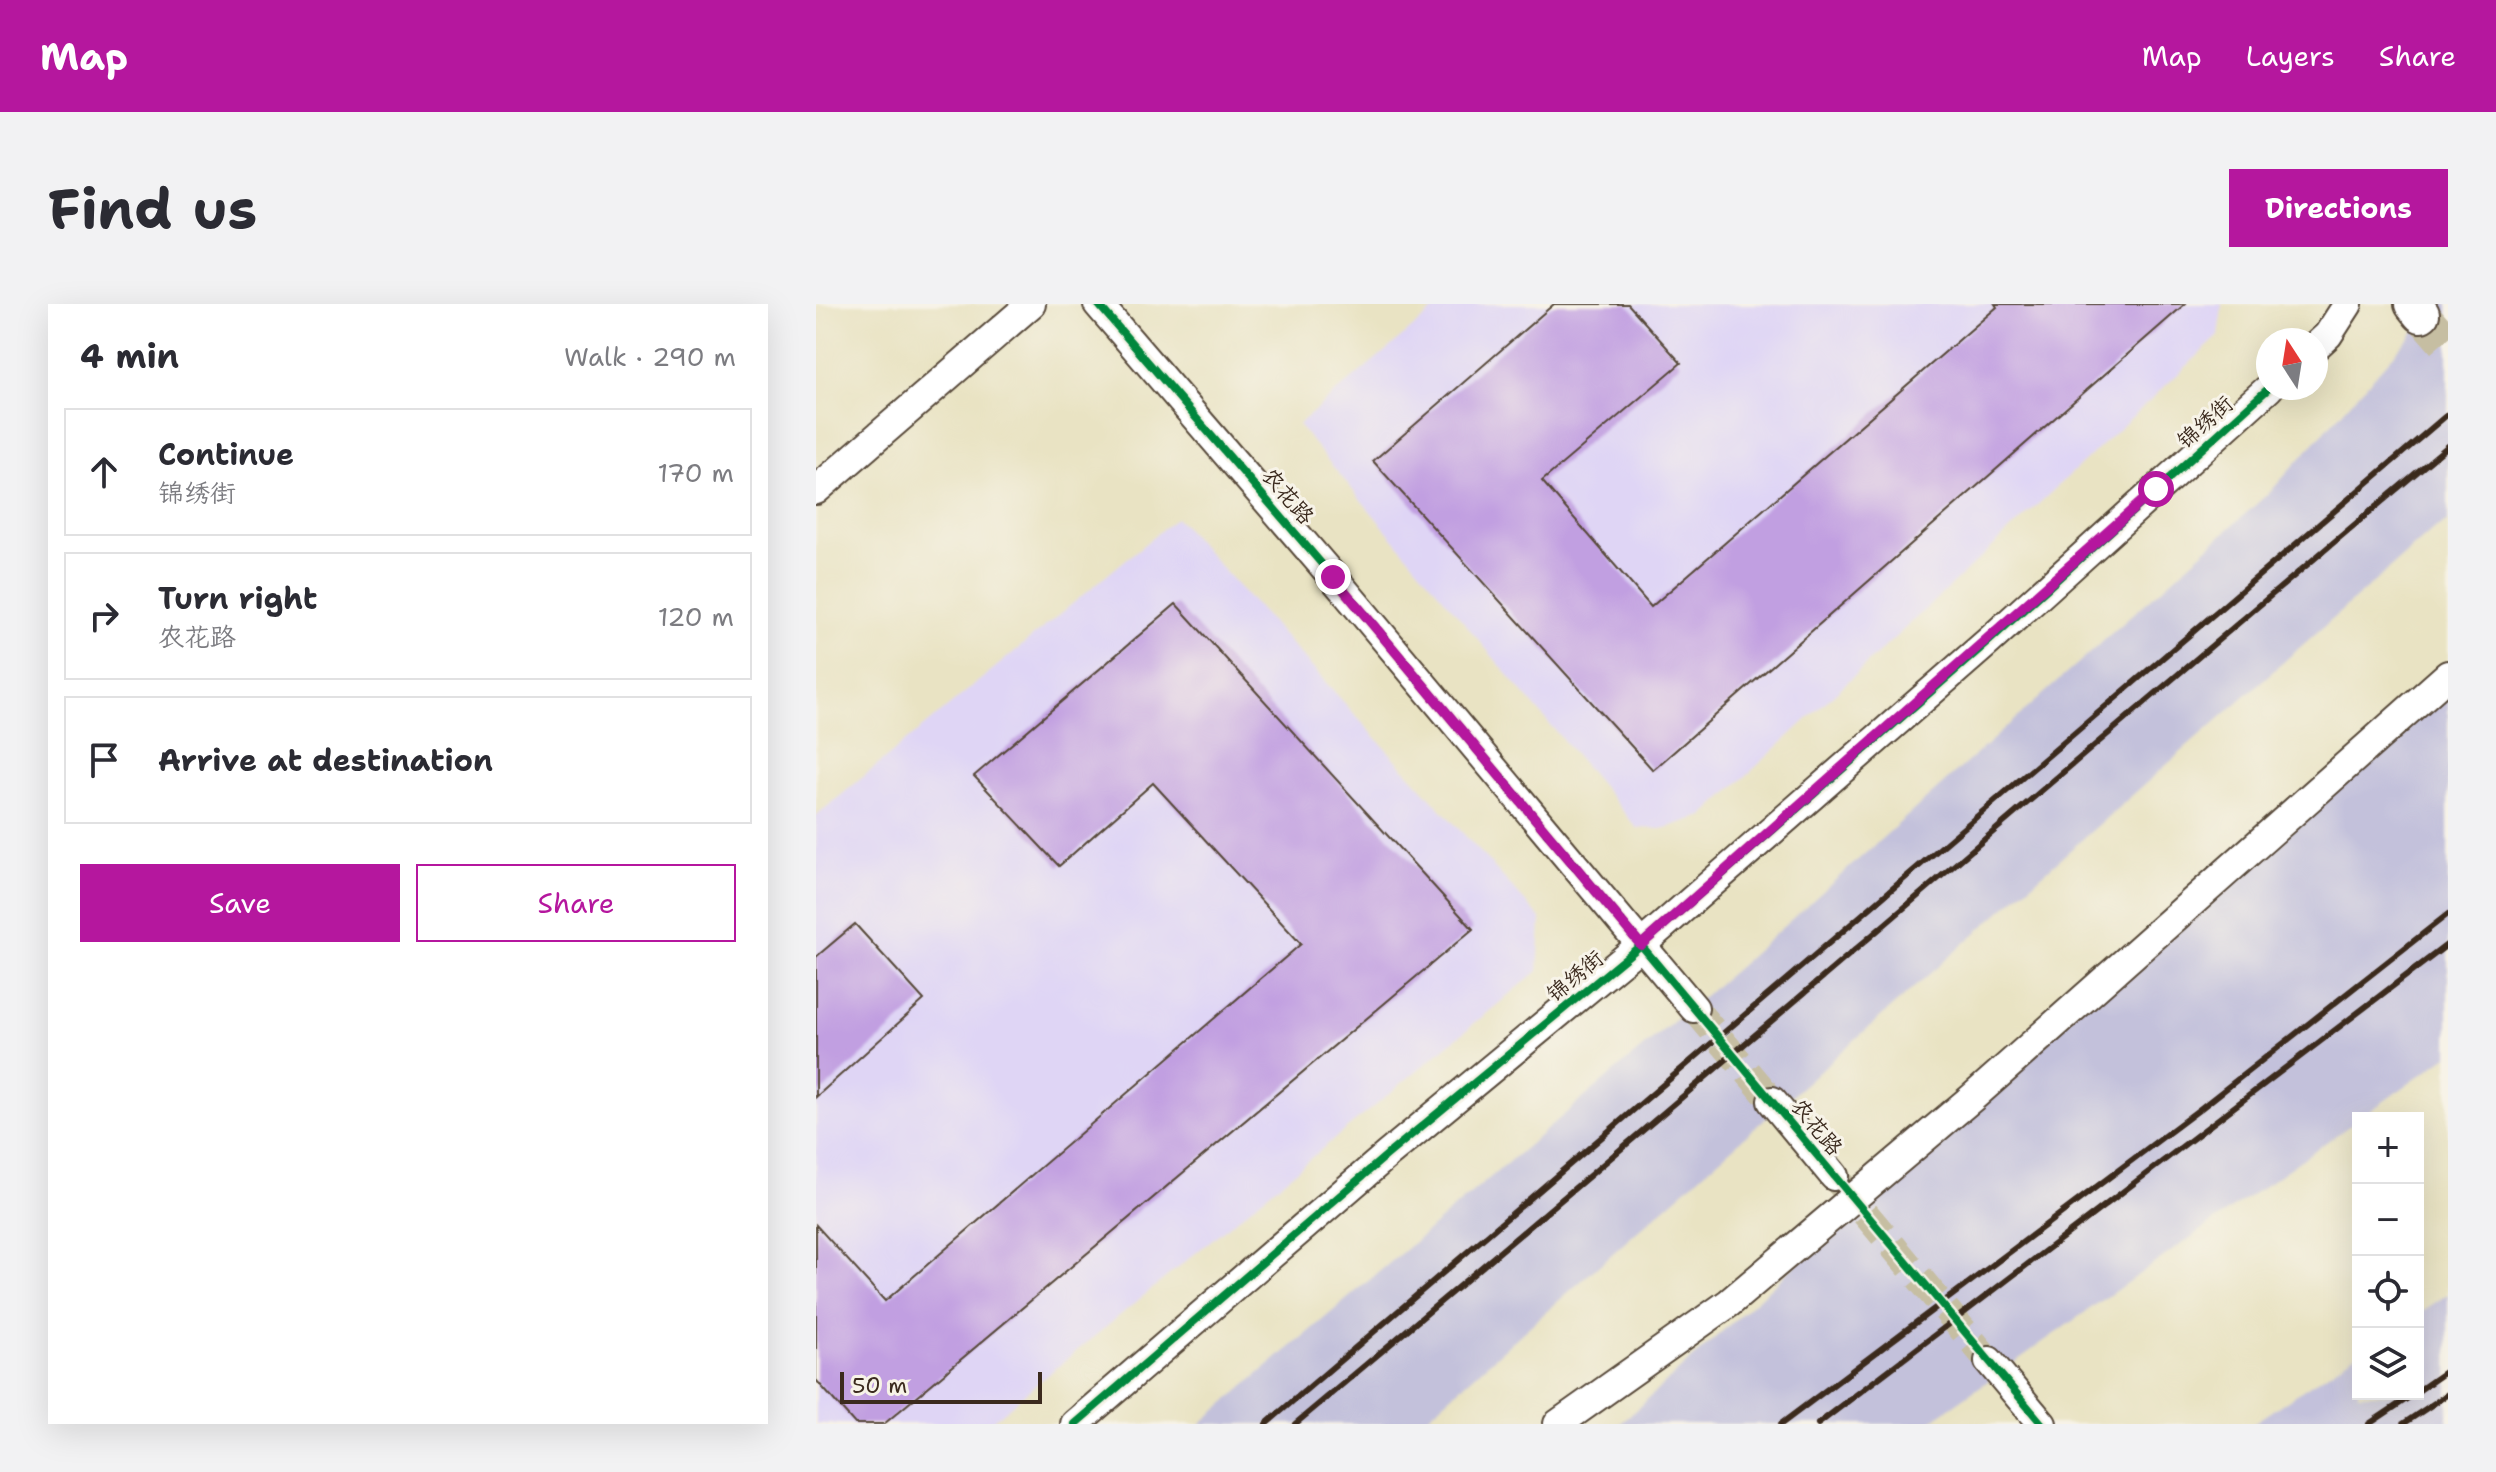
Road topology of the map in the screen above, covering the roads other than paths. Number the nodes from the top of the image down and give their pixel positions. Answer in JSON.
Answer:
{"nodes":[{"id":1,"x":1031,"y":304,"type":"edge"},
{"id":2,"x":1098,"y":304,"type":"edge"},
{"id":3,"x":2348,"y":304,"type":"edge"},
{"id":4,"x":2328,"y":335,"type":"edge"},
{"id":5,"x":2256,"y":400,"type":"edge"},
{"id":6,"x":816,"y":490,"type":"edge"},
{"id":7,"x":2448,"y":675,"type":"edge"},
{"id":8,"x":1641,"y":945,"type":"junction"},
{"id":9,"x":1694,"y":1008,"type":"tunnel mouth"},
{"id":10,"x":1772,"y":1101,"type":"tunnel mouth"},
{"id":11,"x":1834,"y":1176,"type":"tunnel mouth"},
{"id":12,"x":1989,"y":1361,"type":"tunnel mouth"},
{"id":13,"x":1075,"y":1424,"type":"edge"},
{"id":14,"x":1558,"y":1424,"type":"edge"},
{"id":15,"x":2042,"y":1424,"type":"edge"}],
"edges":[{"from":1,"to":6,"type":"street"},
{"from":2,"to":8,"type":"street","name":"农花路"},
{"from":3,"to":4,"type":"street"},
{"from":5,"to":8,"type":"street","name":"锦绣街"},
{"from":7,"to":14,"type":"street"},
{"from":8,"to":9,"type":"street","name":"农花路"},
{"from":8,"to":13,"type":"street","name":"锦绣街"},
{"from":10,"to":11,"type":"street","name":"农花路"},
{"from":12,"to":15,"type":"street"}]}
